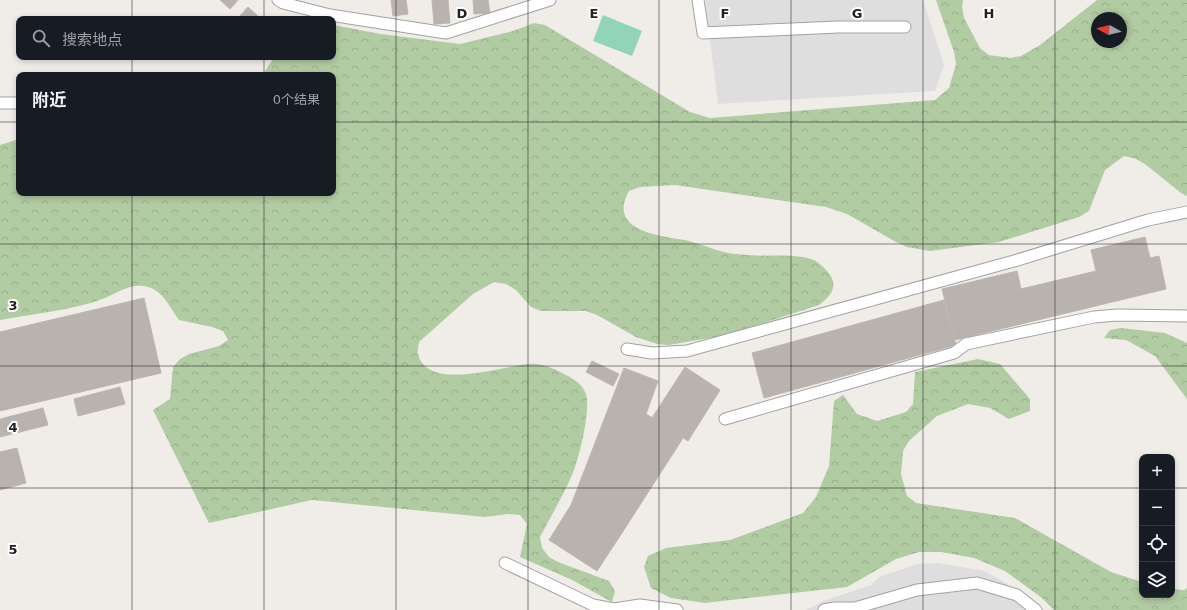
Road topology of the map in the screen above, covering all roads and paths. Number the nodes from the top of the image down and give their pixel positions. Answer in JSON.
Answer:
{"nodes":[{"id":1,"x":278,"y":0,"type":"edge"},
{"id":2,"x":550,"y":0,"type":"edge"},
{"id":3,"x":698,"y":0,"type":"edge"},
{"id":4,"x":330,"y":16,"type":"edge"},
{"id":5,"x":336,"y":17,"type":"edge"},
{"id":6,"x":905,"y":28,"type":"dead end"},
{"id":7,"x":0,"y":103,"type":"edge"},
{"id":8,"x":16,"y":103,"type":"edge"},
{"id":9,"x":1187,"y":212,"type":"edge"},
{"id":10,"x":1187,"y":316,"type":"edge"},
{"id":11,"x":627,"y":349,"type":"dead end"},
{"id":12,"x":725,"y":419,"type":"dead end"},
{"id":13,"x":505,"y":563,"type":"dead end"},
{"id":14,"x":677,"y":610,"type":"edge"},
{"id":15,"x":824,"y":610,"type":"edge"},
{"id":16,"x":1036,"y":610,"type":"edge"}],
"edges":[{"from":1,"to":4,"type":"street"},
{"from":2,"to":5,"type":"street"},
{"from":3,"to":6,"type":"street"},
{"from":7,"to":8,"type":"street"},
{"from":9,"to":11,"type":"street"},
{"from":10,"to":12,"type":"street"},
{"from":13,"to":14,"type":"street"},
{"from":15,"to":16,"type":"street"}]}
